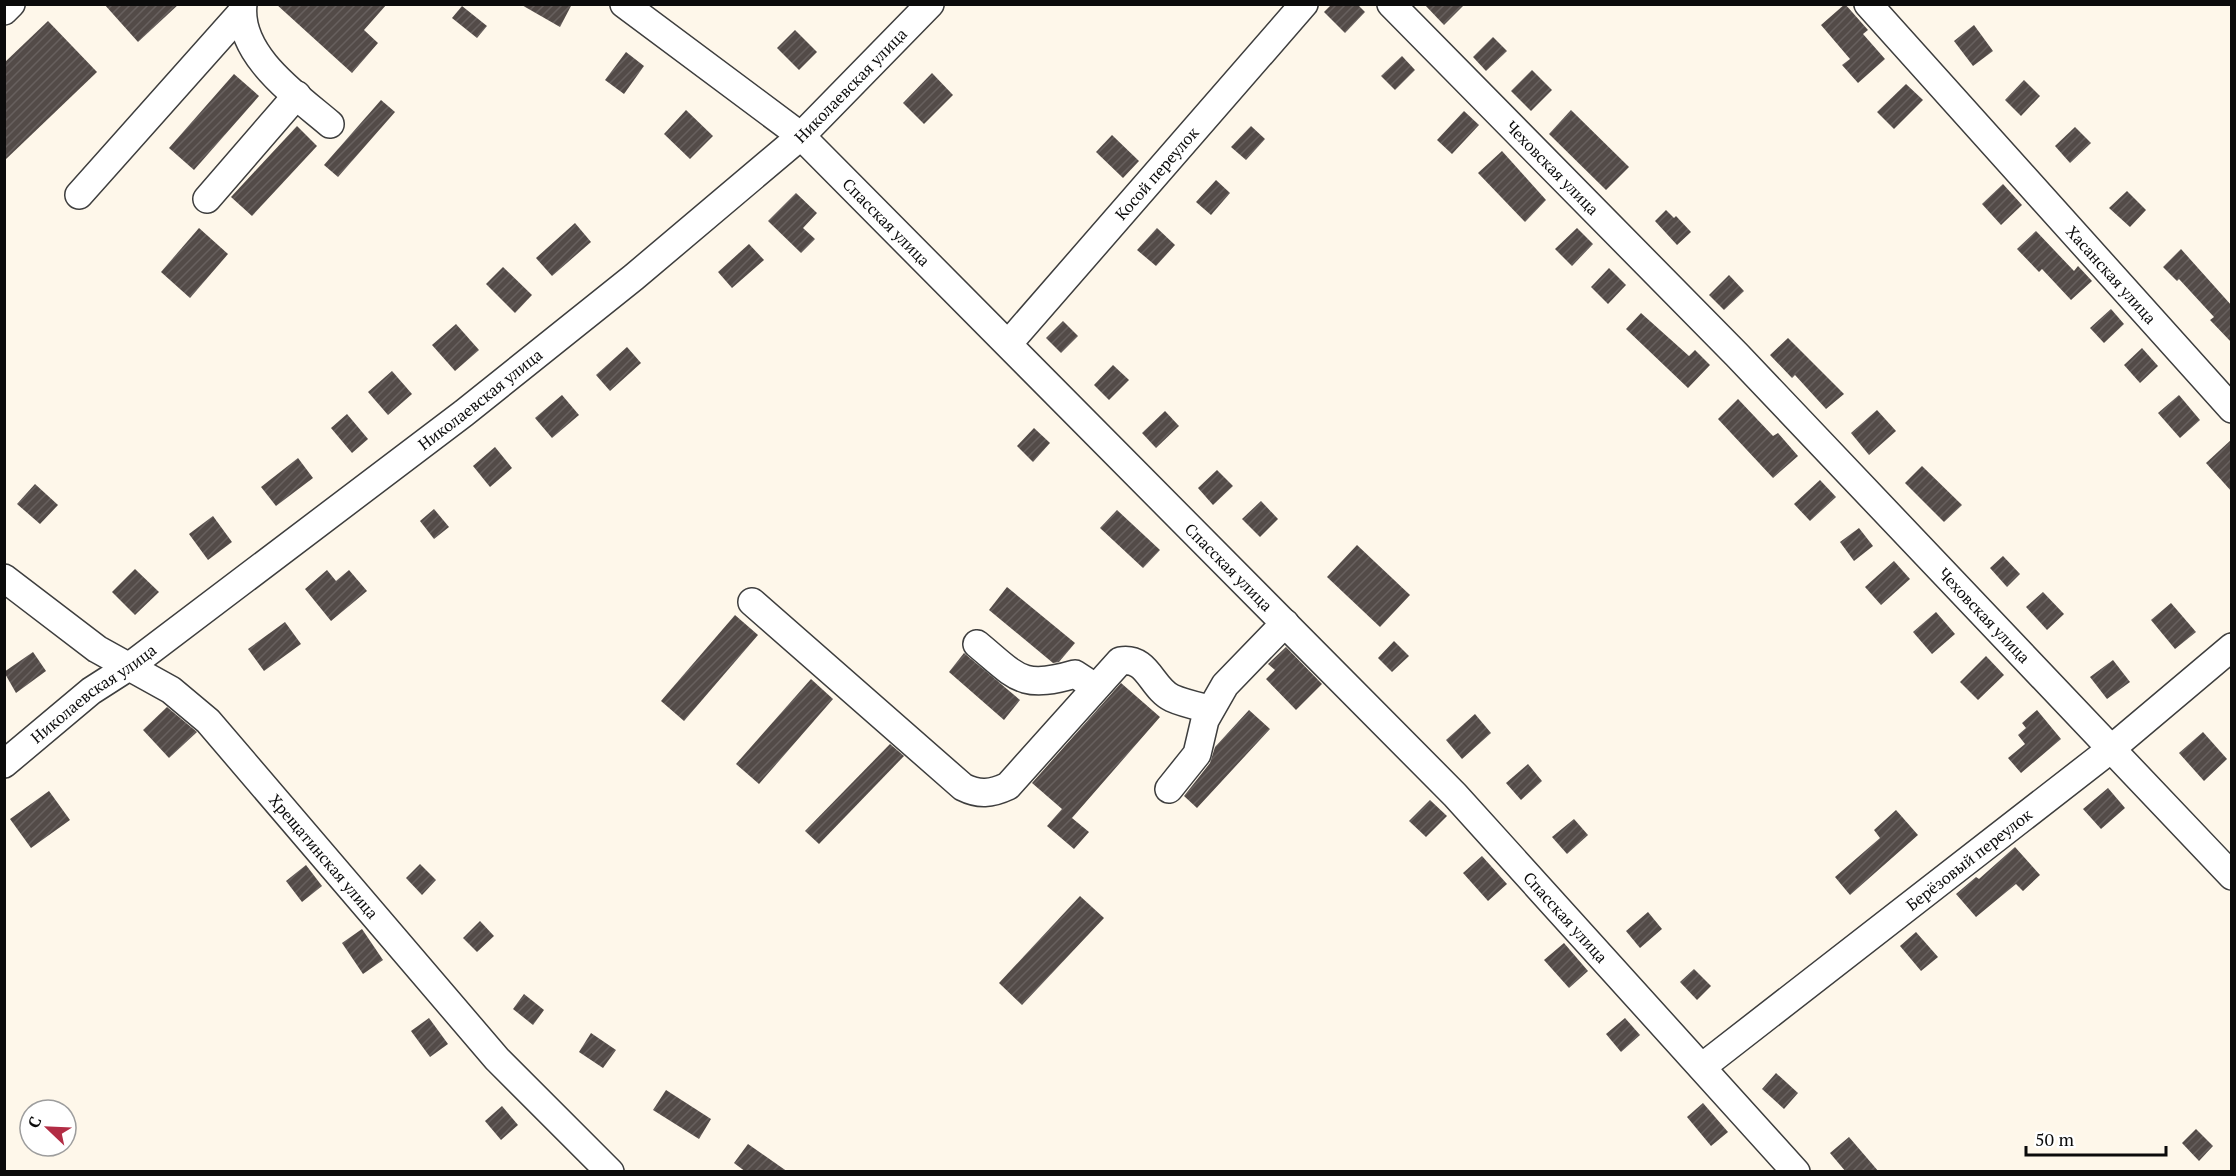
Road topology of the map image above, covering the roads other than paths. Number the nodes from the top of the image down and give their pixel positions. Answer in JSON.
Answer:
{"nodes":[{"id":1,"x":11,"y":4,"type":"edge"},
{"id":2,"x":624,"y":4,"type":"edge"},
{"id":3,"x":930,"y":4,"type":"edge"},
{"id":4,"x":1305,"y":4,"type":"edge"},
{"id":5,"x":1391,"y":4,"type":"edge"},
{"id":6,"x":1868,"y":4,"type":"edge"},
{"id":7,"x":242,"y":8,"type":"edge"},
{"id":8,"x":4,"y":10,"type":"edge"},
{"id":9,"x":297,"y":95,"type":"junction"},
{"id":10,"x":330,"y":124,"type":"dead end"},
{"id":11,"x":801,"y":136,"type":"junction"},
{"id":12,"x":79,"y":195,"type":"dead end"},
{"id":13,"x":207,"y":199,"type":"dead end"},
{"id":14,"x":1008,"y":343,"type":"junction"},
{"id":15,"x":2232,"y":409,"type":"edge"},
{"id":16,"x":4,"y":578,"type":"edge"},
{"id":17,"x":752,"y":602,"type":"dead end"},
{"id":18,"x":1286,"y":623,"type":"junction"},
{"id":19,"x":977,"y":644,"type":"dead end"},
{"id":20,"x":2232,"y":648,"type":"edge"},
{"id":21,"x":130,"y":666,"type":"junction"},
{"id":22,"x":1095,"y":687,"type":"junction"},
{"id":23,"x":1209,"y":709,"type":"junction"},
{"id":24,"x":2110,"y":749,"type":"junction"},
{"id":25,"x":4,"y":764,"type":"edge"},
{"id":26,"x":1169,"y":789,"type":"dead end"},
{"id":27,"x":2232,"y":876,"type":"edge"},
{"id":28,"x":1702,"y":1067,"type":"junction"},
{"id":29,"x":610,"y":1172,"type":"edge"},
{"id":30,"x":1796,"y":1172,"type":"edge"}],
"edges":[{"from":1,"to":8,"type":"street"},
{"from":2,"to":11,"type":"street","name":"Спасская улица"},
{"from":3,"to":11,"type":"street","name":"Николаевская улица"},
{"from":4,"to":14,"type":"street","name":"Косой переулок"},
{"from":5,"to":24,"type":"street","name":"Чеховская улица"},
{"from":6,"to":15,"type":"street","name":"Хасанская улица"},
{"from":7,"to":9,"type":"street"},
{"from":7,"to":12,"type":"street"},
{"from":9,"to":10,"type":"street"},
{"from":9,"to":13,"type":"street"},
{"from":11,"to":14,"type":"street","name":"Спасская улица"},
{"from":11,"to":21,"type":"street","name":"Николаевская улица"},
{"from":14,"to":18,"type":"street","name":"Спасская улица"},
{"from":16,"to":21,"type":"street","name":"Хрещатинская улица"},
{"from":17,"to":22,"type":"street"},
{"from":18,"to":23,"type":"street"},
{"from":18,"to":28,"type":"street","name":"Спасская улица"},
{"from":19,"to":22,"type":"street"},
{"from":20,"to":24,"type":"street","name":"Берёзовый переулок"},
{"from":21,"to":25,"type":"street","name":"Николаевская улица"},
{"from":21,"to":29,"type":"street","name":"Хрещатинская улица"},
{"from":22,"to":23,"type":"street"},
{"from":23,"to":26,"type":"street"},
{"from":24,"to":27,"type":"street","name":"Чеховская улица"},
{"from":24,"to":28,"type":"street","name":"Берёзовый переулок"},
{"from":28,"to":30,"type":"street","name":"Спасская улица"}]}
